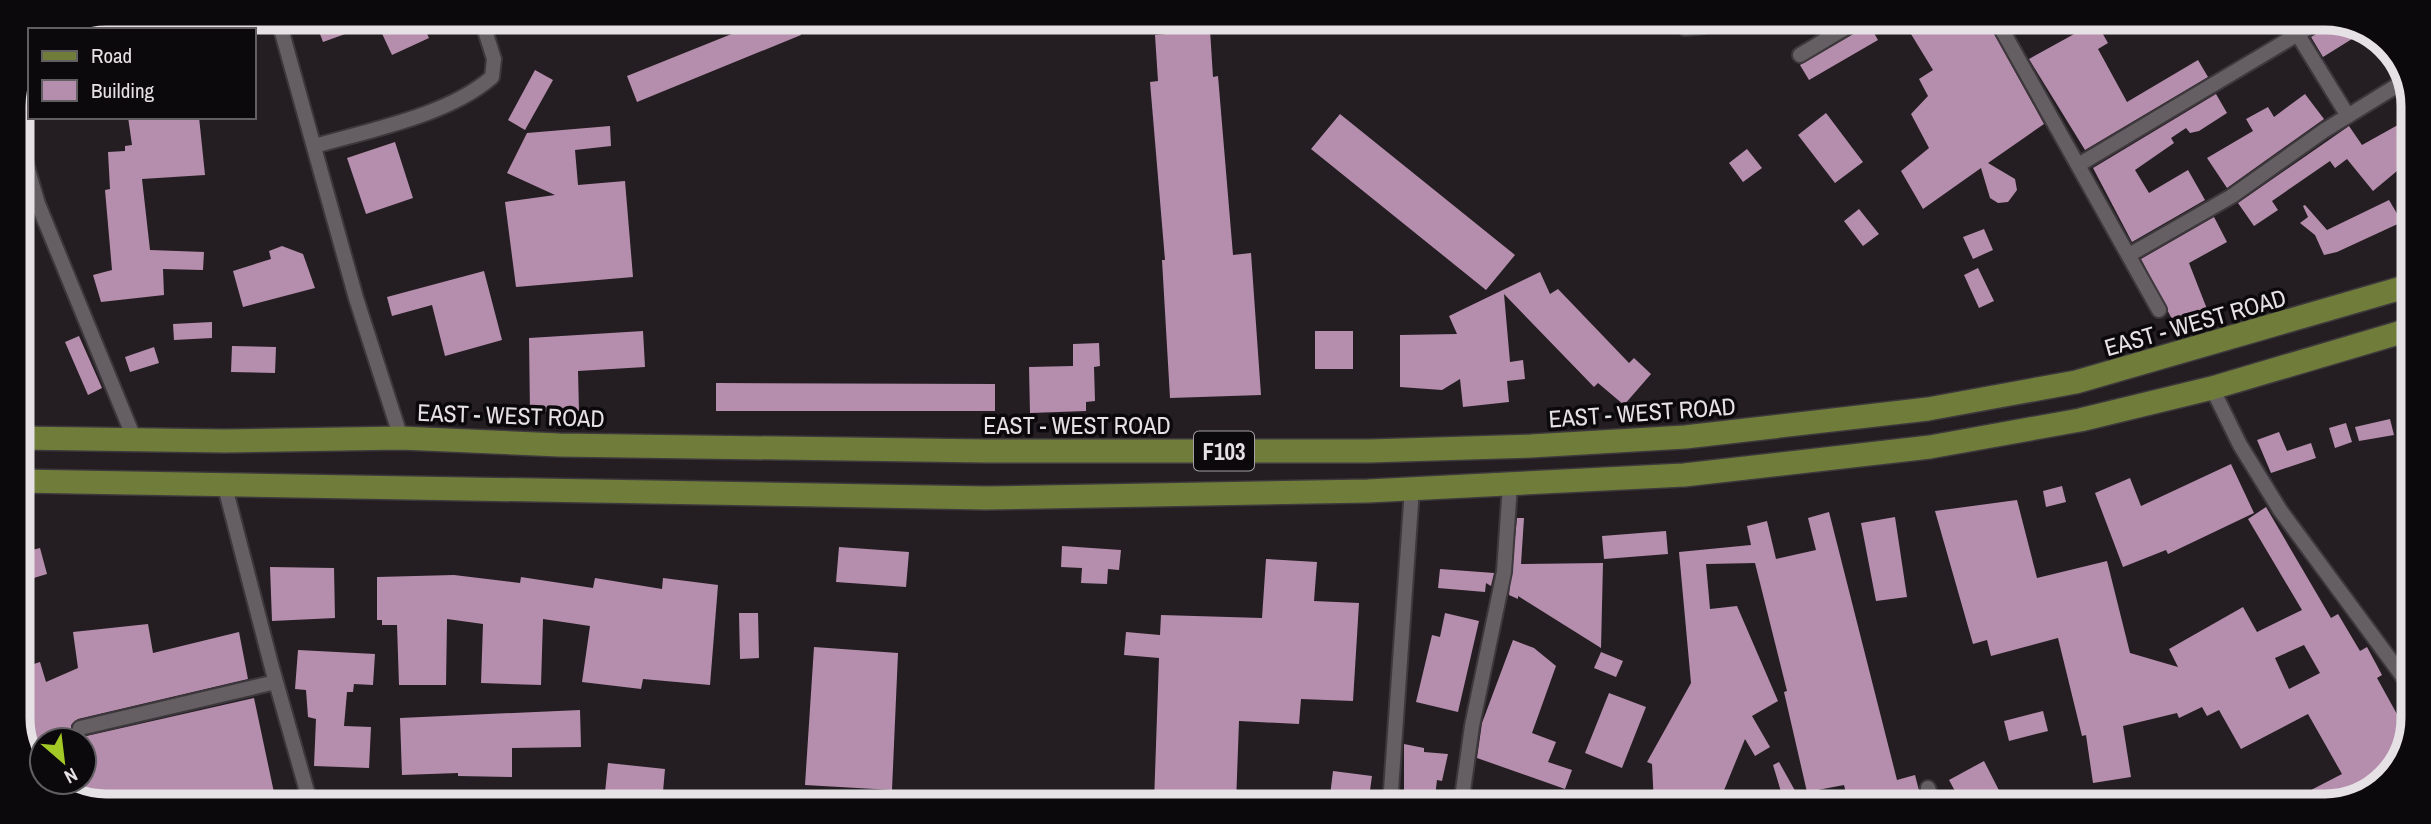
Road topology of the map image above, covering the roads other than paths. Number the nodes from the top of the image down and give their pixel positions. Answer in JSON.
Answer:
{"nodes":[{"id":1,"x":281,"y":30,"type":"edge"},
{"id":2,"x":485,"y":30,"type":"edge"},
{"id":3,"x":1842,"y":30,"type":"edge"},
{"id":4,"x":2002,"y":30,"type":"edge"},
{"id":5,"x":2291,"y":30,"type":"edge"},
{"id":6,"x":2295,"y":30,"type":"edge"},
{"id":7,"x":1800,"y":55,"type":"dead end"},
{"id":8,"x":2398,"y":85,"type":"edge"},
{"id":9,"x":2348,"y":116,"type":"junction"},
{"id":10,"x":315,"y":146,"type":"junction"},
{"id":11,"x":2080,"y":164,"type":"junction"},
{"id":12,"x":30,"y":177,"type":"edge"},
{"id":13,"x":2129,"y":255,"type":"junction"},
{"id":14,"x":2401,"y":288,"type":"edge"},
{"id":15,"x":2159,"y":310,"type":"dead end"},
{"id":16,"x":2401,"y":332,"type":"edge"},
{"id":17,"x":2212,"y":388,"type":"junction"},
{"id":18,"x":30,"y":438,"type":"edge"},
{"id":19,"x":134,"y":438,"type":"junction"},
{"id":20,"x":401,"y":438,"type":"junction"},
{"id":21,"x":30,"y":481,"type":"edge"},
{"id":22,"x":224,"y":483,"type":"junction"},
{"id":23,"x":1510,"y":485,"type":"junction"},
{"id":24,"x":1412,"y":489,"type":"junction"},
{"id":25,"x":2401,"y":674,"type":"edge"},
{"id":26,"x":276,"y":682,"type":"junction"},
{"id":27,"x":88,"y":726,"type":"edge"},
{"id":28,"x":1928,"y":788,"type":"dead end"},
{"id":29,"x":308,"y":794,"type":"edge"},
{"id":30,"x":1391,"y":794,"type":"edge"},
{"id":31,"x":1463,"y":794,"type":"edge"},
{"id":32,"x":1930,"y":794,"type":"edge"}],
"edges":[{"from":1,"to":10,"type":"street"},
{"from":2,"to":10,"type":"street"},
{"from":3,"to":7,"type":"street"},
{"from":4,"to":11,"type":"street"},
{"from":5,"to":11,"type":"street"},
{"from":6,"to":9,"type":"street"},
{"from":8,"to":9,"type":"street"},
{"from":9,"to":13,"type":"street"},
{"from":10,"to":20,"type":"street"},
{"from":11,"to":13,"type":"street"},
{"from":12,"to":19,"type":"street"},
{"from":13,"to":15,"type":"street"},
{"from":14,"to":20,"type":"main road","name":"EAST - WEST ROAD","number":"F103"},
{"from":16,"to":17,"type":"main road","number":"F103"},
{"from":17,"to":23,"type":"main road","number":"F103"},
{"from":17,"to":25,"type":"street"},
{"from":18,"to":19,"type":"main road","name":"EAST - WEST ROAD","number":"F103"},
{"from":19,"to":20,"type":"main road","name":"EAST - WEST ROAD","number":"F103"},
{"from":21,"to":22,"type":"main road","number":"F103"},
{"from":22,"to":24,"type":"main road","number":"F103"},
{"from":22,"to":26,"type":"street"},
{"from":23,"to":24,"type":"main road","number":"F103"},
{"from":23,"to":31,"type":"street"},
{"from":24,"to":30,"type":"street"},
{"from":26,"to":27,"type":"street"},
{"from":26,"to":29,"type":"street"},
{"from":28,"to":32,"type":"street"}]}
